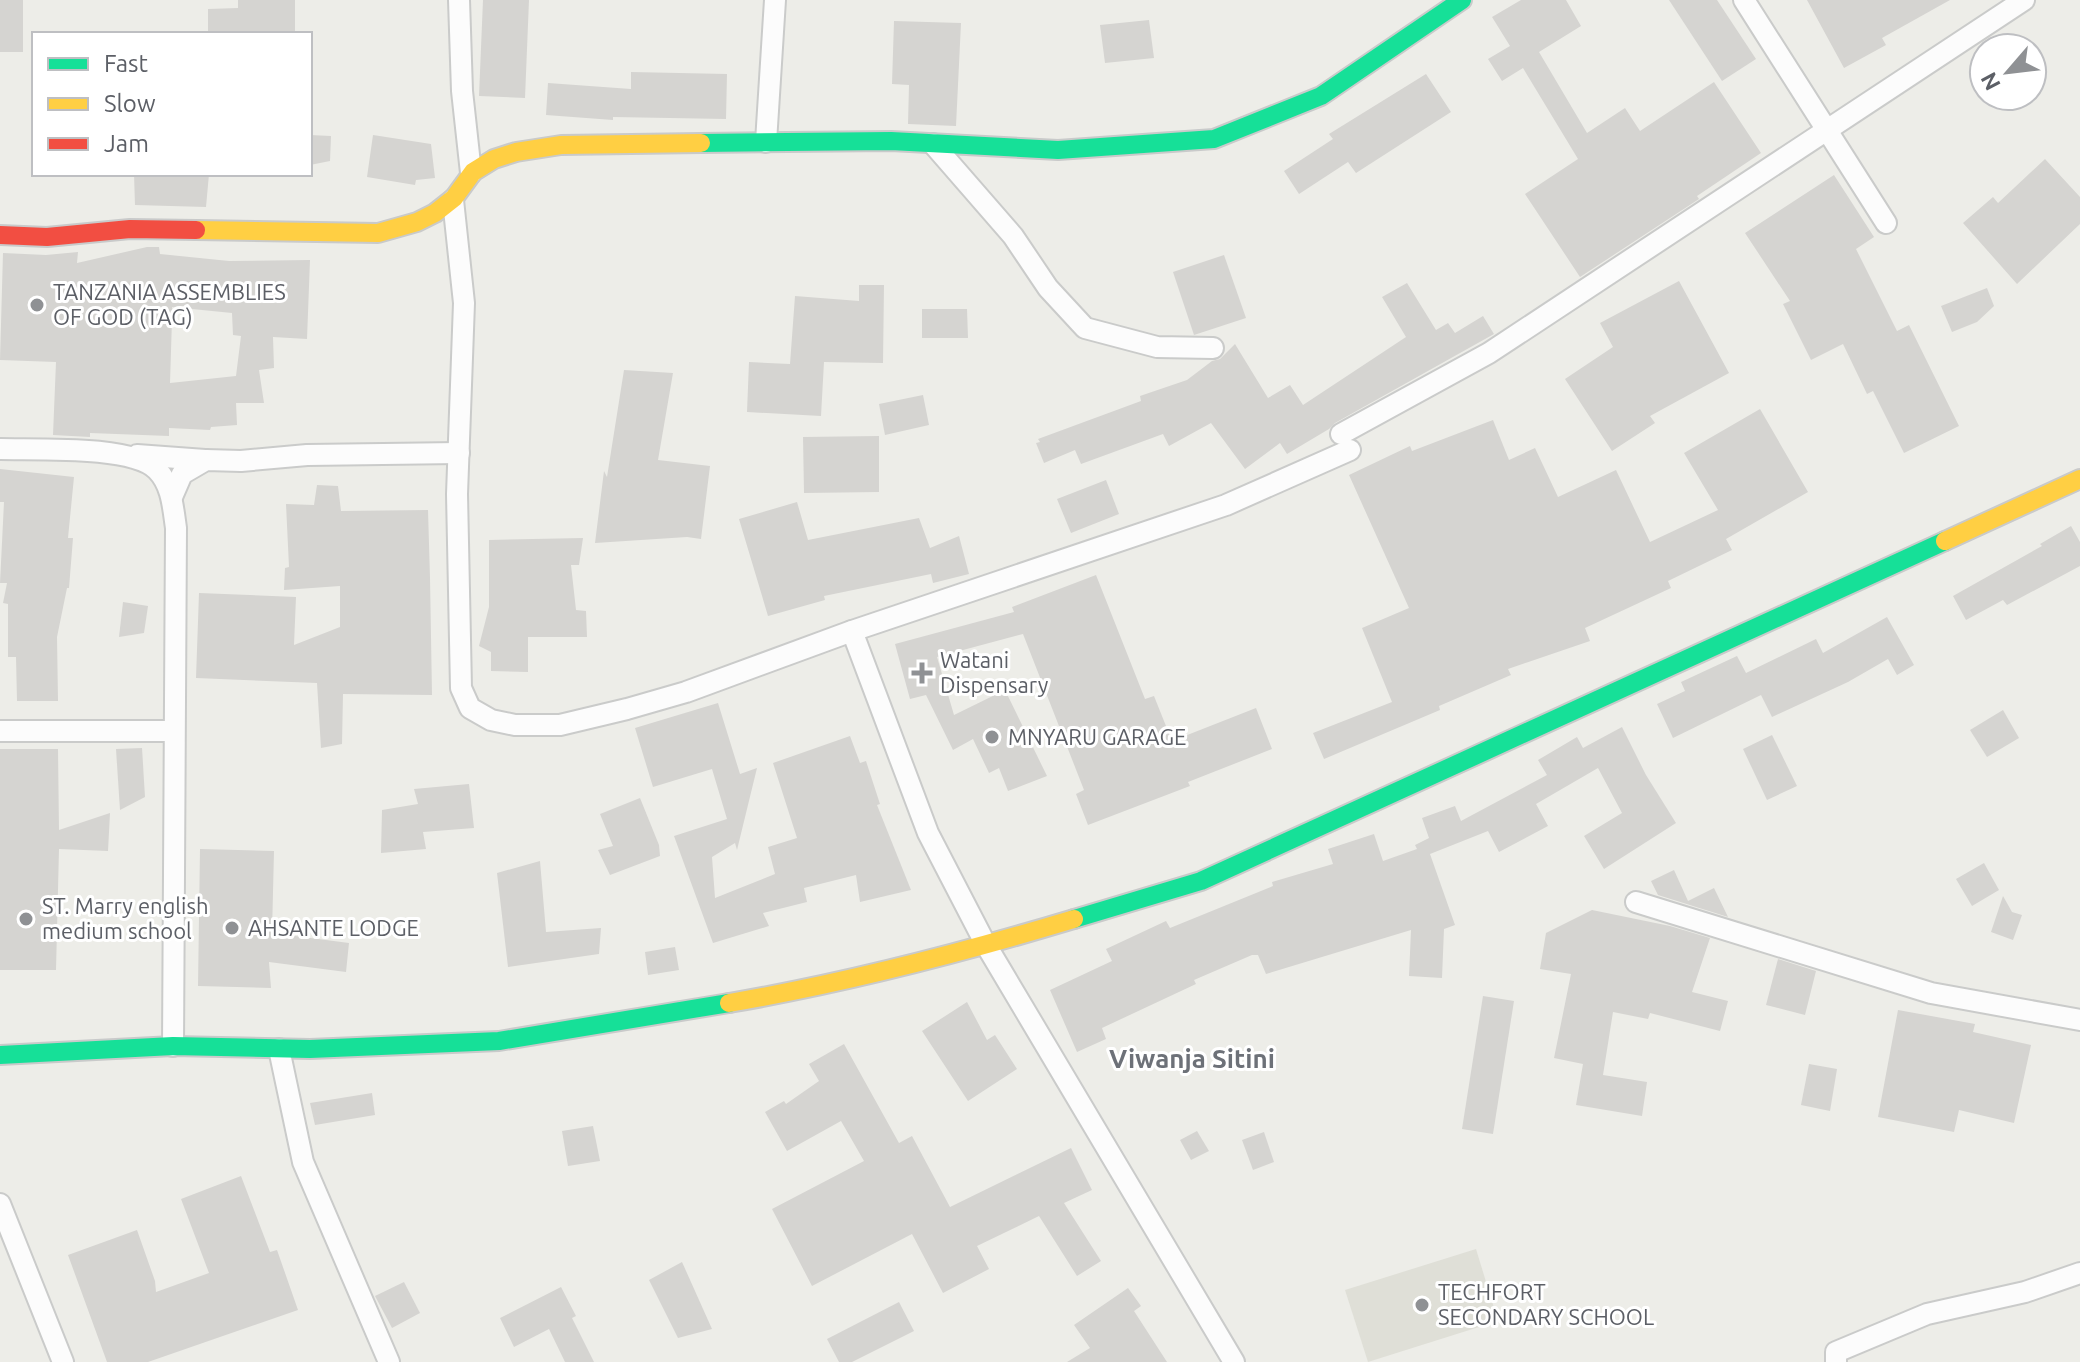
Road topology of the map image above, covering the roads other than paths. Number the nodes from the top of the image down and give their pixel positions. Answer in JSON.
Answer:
{"nodes":[{"id":1,"x":459,"y":0,"type":"edge"},
{"id":2,"x":775,"y":0,"type":"edge"},
{"id":3,"x":1462,"y":0,"type":"edge"},
{"id":4,"x":1744,"y":0,"type":"edge"},
{"id":5,"x":2024,"y":0,"type":"edge"},
{"id":6,"x":1826,"y":130,"type":"junction"},
{"id":7,"x":766,"y":142,"type":"junction"},
{"id":8,"x":933,"y":144,"type":"junction"},
{"id":9,"x":471,"y":173,"type":"junction"},
{"id":10,"x":453,"y":200,"type":"junction"},
{"id":11,"x":1886,"y":223,"type":"dead end"},
{"id":12,"x":0,"y":235,"type":"edge"},
{"id":13,"x":1213,"y":348,"type":"dead end"},
{"id":14,"x":0,"y":449,"type":"edge"},
{"id":15,"x":459,"y":453,"type":"junction"},
{"id":16,"x":121,"y":454,"type":"junction"},
{"id":17,"x":206,"y":460,"type":"junction"},
{"id":18,"x":2080,"y":479,"type":"edge"},
{"id":19,"x":172,"y":497,"type":"junction"},
{"id":20,"x":852,"y":631,"type":"junction"},
{"id":21,"x":0,"y":731,"type":"edge"},
{"id":22,"x":173,"y":731,"type":"junction"},
{"id":23,"x":1636,"y":902,"type":"dead end"},
{"id":24,"x":986,"y":945,"type":"junction"},
{"id":25,"x":2080,"y":1020,"type":"edge"},
{"id":26,"x":173,"y":1046,"type":"junction"},
{"id":27,"x":279,"y":1049,"type":"junction"},
{"id":28,"x":0,"y":1055,"type":"edge"},
{"id":29,"x":0,"y":1204,"type":"edge"},
{"id":30,"x":2080,"y":1273,"type":"edge"},
{"id":31,"x":63,"y":1362,"type":"edge"},
{"id":32,"x":389,"y":1362,"type":"edge"},
{"id":33,"x":1234,"y":1362,"type":"edge"},
{"id":34,"x":1836,"y":1362,"type":"edge"}],
"edges":[{"from":1,"to":9,"type":"street"},
{"from":2,"to":7,"type":"street"},
{"from":3,"to":8,"type":"main road"},
{"from":4,"to":6,"type":"street"},
{"from":5,"to":6,"type":"street"},
{"from":6,"to":11,"type":"street"},
{"from":6,"to":20,"type":"street"},
{"from":7,"to":8,"type":"main road"},
{"from":7,"to":9,"type":"main road"},
{"from":8,"to":13,"type":"street"},
{"from":9,"to":10,"type":"main road"},
{"from":10,"to":12,"type":"main road"},
{"from":10,"to":15,"type":"street"},
{"from":14,"to":16,"type":"street"},
{"from":15,"to":17,"type":"street"},
{"from":15,"to":20,"type":"street"},
{"from":16,"to":17,"type":"street"},
{"from":16,"to":19,"type":"street"},
{"from":17,"to":19,"type":"street"},
{"from":18,"to":24,"type":"main road"},
{"from":19,"to":22,"type":"street"},
{"from":20,"to":24,"type":"street"},
{"from":21,"to":22,"type":"street"},
{"from":22,"to":26,"type":"street"},
{"from":23,"to":25,"type":"street"},
{"from":24,"to":27,"type":"main road"},
{"from":24,"to":33,"type":"street"},
{"from":26,"to":27,"type":"main road"},
{"from":26,"to":28,"type":"main road"},
{"from":27,"to":32,"type":"street"},
{"from":29,"to":31,"type":"street"},
{"from":30,"to":34,"type":"street"}]}
